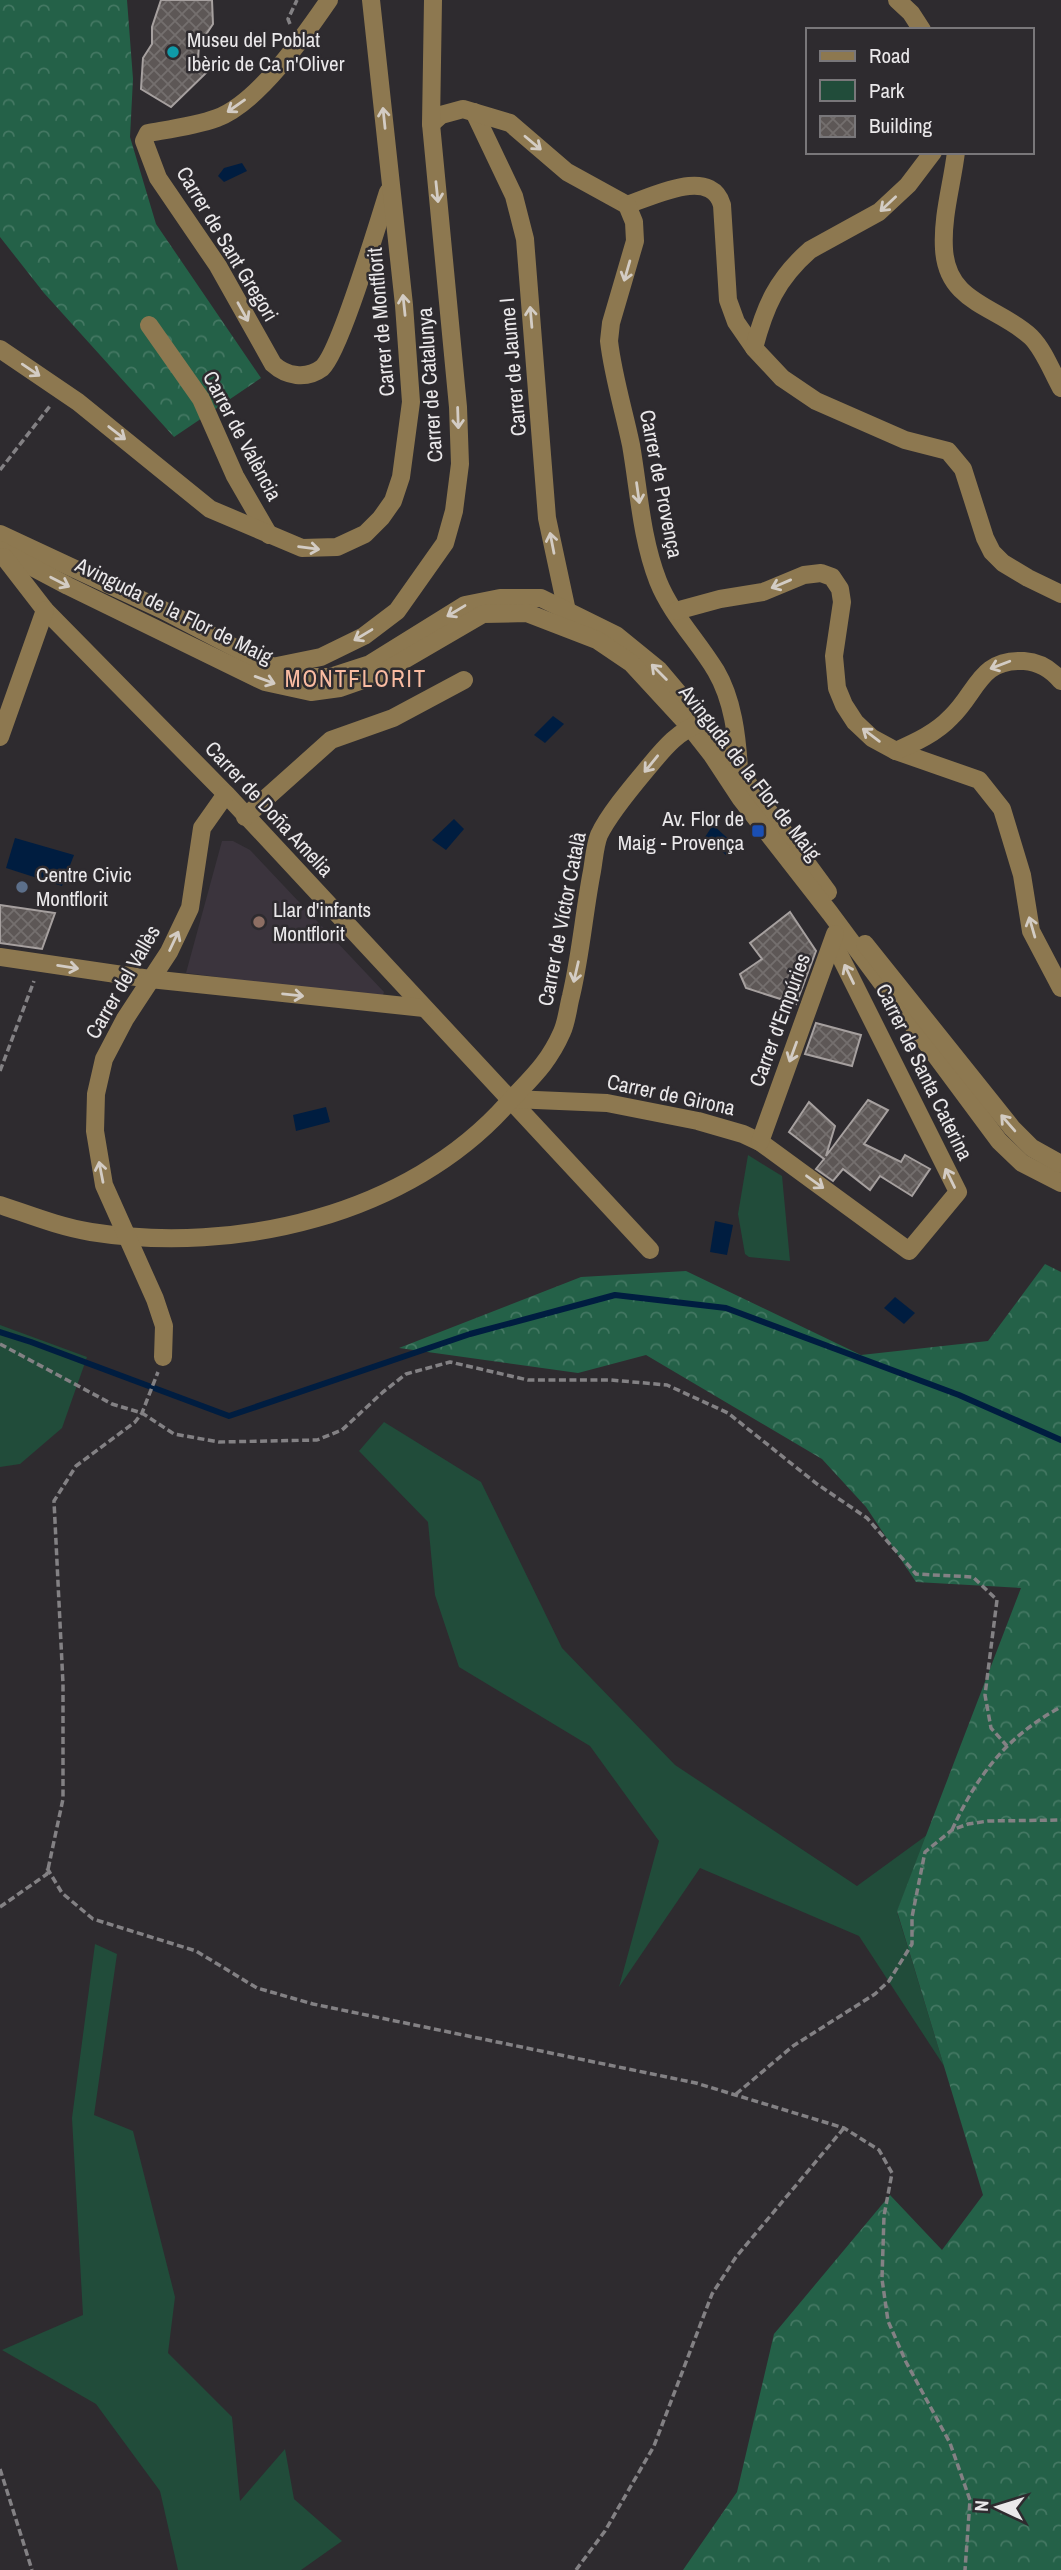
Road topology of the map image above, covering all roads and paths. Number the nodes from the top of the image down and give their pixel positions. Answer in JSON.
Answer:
{"nodes":[{"id":1,"x":329,"y":0,"type":"edge"},
{"id":2,"x":371,"y":0,"type":"edge"},
{"id":3,"x":433,"y":0,"type":"edge"},
{"id":4,"x":897,"y":0,"type":"edge"},
{"id":5,"x":921,"y":28,"type":"edge"},
{"id":6,"x":474,"y":112,"type":"junction"},
{"id":7,"x":431,"y":124,"type":"junction"},
{"id":8,"x":931,"y":154,"type":"edge"},
{"id":9,"x":956,"y":154,"type":"edge"},
{"id":10,"x":390,"y":186,"type":"junction"},
{"id":11,"x":627,"y":205,"type":"junction"},
{"id":12,"x":149,"y":325,"type":"dead end"},
{"id":13,"x":754,"y":348,"type":"junction"},
{"id":14,"x":0,"y":349,"type":"edge"},
{"id":15,"x":1061,"y":388,"type":"edge"},
{"id":16,"x":62,"y":391,"type":"junction"},
{"id":17,"x":0,"y":470,"type":"edge"},
{"id":18,"x":0,"y":534,"type":"edge"},
{"id":19,"x":269,"y":535,"type":"junction"},
{"id":20,"x":0,"y":551,"type":"edge"},
{"id":21,"x":1061,"y":594,"type":"edge"},
{"id":22,"x":45,"y":610,"type":"junction"},
{"id":23,"x":676,"y":611,"type":"junction"},
{"id":24,"x":568,"y":619,"type":"junction"},
{"id":25,"x":272,"y":667,"type":"junction"},
{"id":26,"x":464,"y":680,"type":"dead end"},
{"id":27,"x":1061,"y":681,"type":"edge"},
{"id":28,"x":697,"y":724,"type":"junction"},
{"id":29,"x":1,"y":729,"type":"edge"},
{"id":30,"x":896,"y":751,"type":"junction"},
{"id":31,"x":739,"y":771,"type":"junction"},
{"id":32,"x":226,"y":794,"type":"junction"},
{"id":33,"x":741,"y":799,"type":"junction"},
{"id":34,"x":245,"y":817,"type":"junction"},
{"id":35,"x":838,"y":927,"type":"junction"},
{"id":36,"x":0,"y":957,"type":"edge"},
{"id":37,"x":40,"y":963,"type":"junction"},
{"id":38,"x":150,"y":979,"type":"junction"},
{"id":39,"x":1061,"y":988,"type":"edge"},
{"id":40,"x":424,"y":1008,"type":"junction"},
{"id":41,"x":0,"y":1071,"type":"edge"},
{"id":42,"x":512,"y":1099,"type":"junction"},
{"id":43,"x":760,"y":1142,"type":"junction"},
{"id":44,"x":1061,"y":1164,"type":"edge"},
{"id":45,"x":1061,"y":1183,"type":"edge"},
{"id":46,"x":0,"y":1205,"type":"edge"},
{"id":47,"x":125,"y":1235,"type":"junction"},
{"id":48,"x":650,"y":1250,"type":"dead end"},
{"id":49,"x":909,"y":1251,"type":"joint"},
{"id":50,"x":0,"y":1345,"type":"edge"},
{"id":51,"x":163,"y":1357,"type":"joint"},
{"id":52,"x":142,"y":1413,"type":"junction"},
{"id":53,"x":1061,"y":1707,"type":"edge"},
{"id":54,"x":1007,"y":1746,"type":"junction"},
{"id":55,"x":1061,"y":1820,"type":"edge"},
{"id":56,"x":952,"y":1830,"type":"junction"},
{"id":57,"x":47,"y":1868,"type":"junction"},
{"id":58,"x":0,"y":1907,"type":"edge"},
{"id":59,"x":736,"y":2094,"type":"junction"},
{"id":60,"x":844,"y":2128,"type":"junction"},
{"id":61,"x":0,"y":2469,"type":"edge"},
{"id":62,"x":32,"y":2570,"type":"edge"},
{"id":63,"x":576,"y":2570,"type":"edge"},
{"id":64,"x":965,"y":2570,"type":"edge"}],
"edges":[{"from":1,"to":10,"type":"street","name":"Carrer de Sant Gregori","one_way":true},
{"from":10,"to":2,"type":"street","name":"Carrer de Montflorit","one_way":true},
{"from":3,"to":7,"type":"street","name":"Carrer de Catalunya"},
{"from":4,"to":5,"type":"street"},
{"from":6,"to":7,"type":"street"},
{"from":6,"to":11,"type":"street","one_way":true},
{"from":24,"to":6,"type":"street","name":"Carrer de Jaume I","one_way":true},
{"from":7,"to":25,"type":"street","name":"Carrer de Catalunya","one_way":true},
{"from":8,"to":13,"type":"street","one_way":true},
{"from":9,"to":15,"type":"street"},
{"from":19,"to":10,"type":"street","name":"Carrer de Montflorit","one_way":true},
{"from":11,"to":13,"type":"street"},
{"from":11,"to":23,"type":"street","name":"Carrer de Provença","one_way":true},
{"from":12,"to":19,"type":"street","name":"Carrer de València"},
{"from":13,"to":21,"type":"street"},
{"from":14,"to":16,"type":"street","name":"Carrer de Montflorit","one_way":true},
{"from":16,"to":17,"type":"path"},
{"from":16,"to":19,"type":"street","name":"Carrer de Montflorit","one_way":true},
{"from":18,"to":25,"type":"street","name":"Avinguda de la Flor de Maig"},
{"from":20,"to":22,"type":"street","name":"Carrer de Doña Amelia"},
{"from":20,"to":24,"type":"street","name":"Avinguda de la Flor de Maig","one_way":true},
{"from":22,"to":29,"type":"street"},
{"from":22,"to":32,"type":"street","name":"Carrer de Doña Amelia"},
{"from":30,"to":23,"type":"street","one_way":true},
{"from":23,"to":31,"type":"street","name":"Carrer de Provença"},
{"from":24,"to":25,"type":"street","name":"Avinguda de la Flor de Maig","one_way":true},
{"from":24,"to":28,"type":"street","name":"Avinguda de la Flor de Maig"},
{"from":26,"to":34,"type":"street"},
{"from":27,"to":30,"type":"street","one_way":true},
{"from":28,"to":31,"type":"street","name":"Avinguda de la Flor de Maig"},
{"from":28,"to":33,"type":"street","name":"Avinguda de la Flor de Maig"},
{"from":28,"to":42,"type":"street","name":"Carrer de Víctor Català","one_way":true},
{"from":39,"to":30,"type":"street","one_way":true},
{"from":31,"to":33,"type":"street","name":"Carrer de Provença"},
{"from":31,"to":35,"type":"street","name":"Avinguda de la Flor de Maig"},
{"from":32,"to":34,"type":"street","name":"Carrer de Doña Amelia"},
{"from":38,"to":32,"type":"street","name":"Carrer del Vallès","one_way":true},
{"from":33,"to":35,"type":"street","name":"Avinguda de la Flor de Maig"},
{"from":34,"to":40,"type":"street","name":"Carrer de Doña Amelia"},
{"from":35,"to":43,"type":"street","name":"Carrer d'Empúries","one_way":true},
{"from":44,"to":35,"type":"street","name":"Avinguda de la Flor de Maig","one_way":true},
{"from":35,"to":45,"type":"street","name":"Avinguda de la Flor de Maig"},
{"from":49,"to":35,"type":"street","name":"Carrer de Santa Caterina","one_way":true},
{"from":36,"to":37,"type":"street"},
{"from":37,"to":38,"type":"street","one_way":true},
{"from":37,"to":41,"type":"path"},
{"from":38,"to":40,"type":"street","one_way":true},
{"from":47,"to":38,"type":"street","name":"Carrer del Vallès","one_way":true},
{"from":40,"to":42,"type":"street","name":"Carrer de Doña Amelia"},
{"from":42,"to":43,"type":"street","name":"Carrer de Girona"},
{"from":42,"to":47,"type":"street","name":"Carrer de Víctor Català"},
{"from":42,"to":48,"type":"street","name":"Carrer de Doña Amelia"},
{"from":43,"to":49,"type":"street","name":"Carrer de Girona","one_way":true},
{"from":46,"to":47,"type":"street","name":"Carrer de Víctor Català"},
{"from":47,"to":51,"type":"street","name":"Carrer del Vallès"},
{"from":50,"to":52,"type":"path"},
{"from":51,"to":52,"type":"path"},
{"from":52,"to":54,"type":"path"},
{"from":52,"to":57,"type":"path"},
{"from":53,"to":54,"type":"path"},
{"from":54,"to":56,"type":"path"},
{"from":55,"to":56,"type":"path"},
{"from":56,"to":59,"type":"path"},
{"from":57,"to":58,"type":"path"},
{"from":57,"to":59,"type":"path"},
{"from":59,"to":60,"type":"path"},
{"from":60,"to":63,"type":"path"},
{"from":60,"to":64,"type":"path"},
{"from":61,"to":62,"type":"path"}]}
